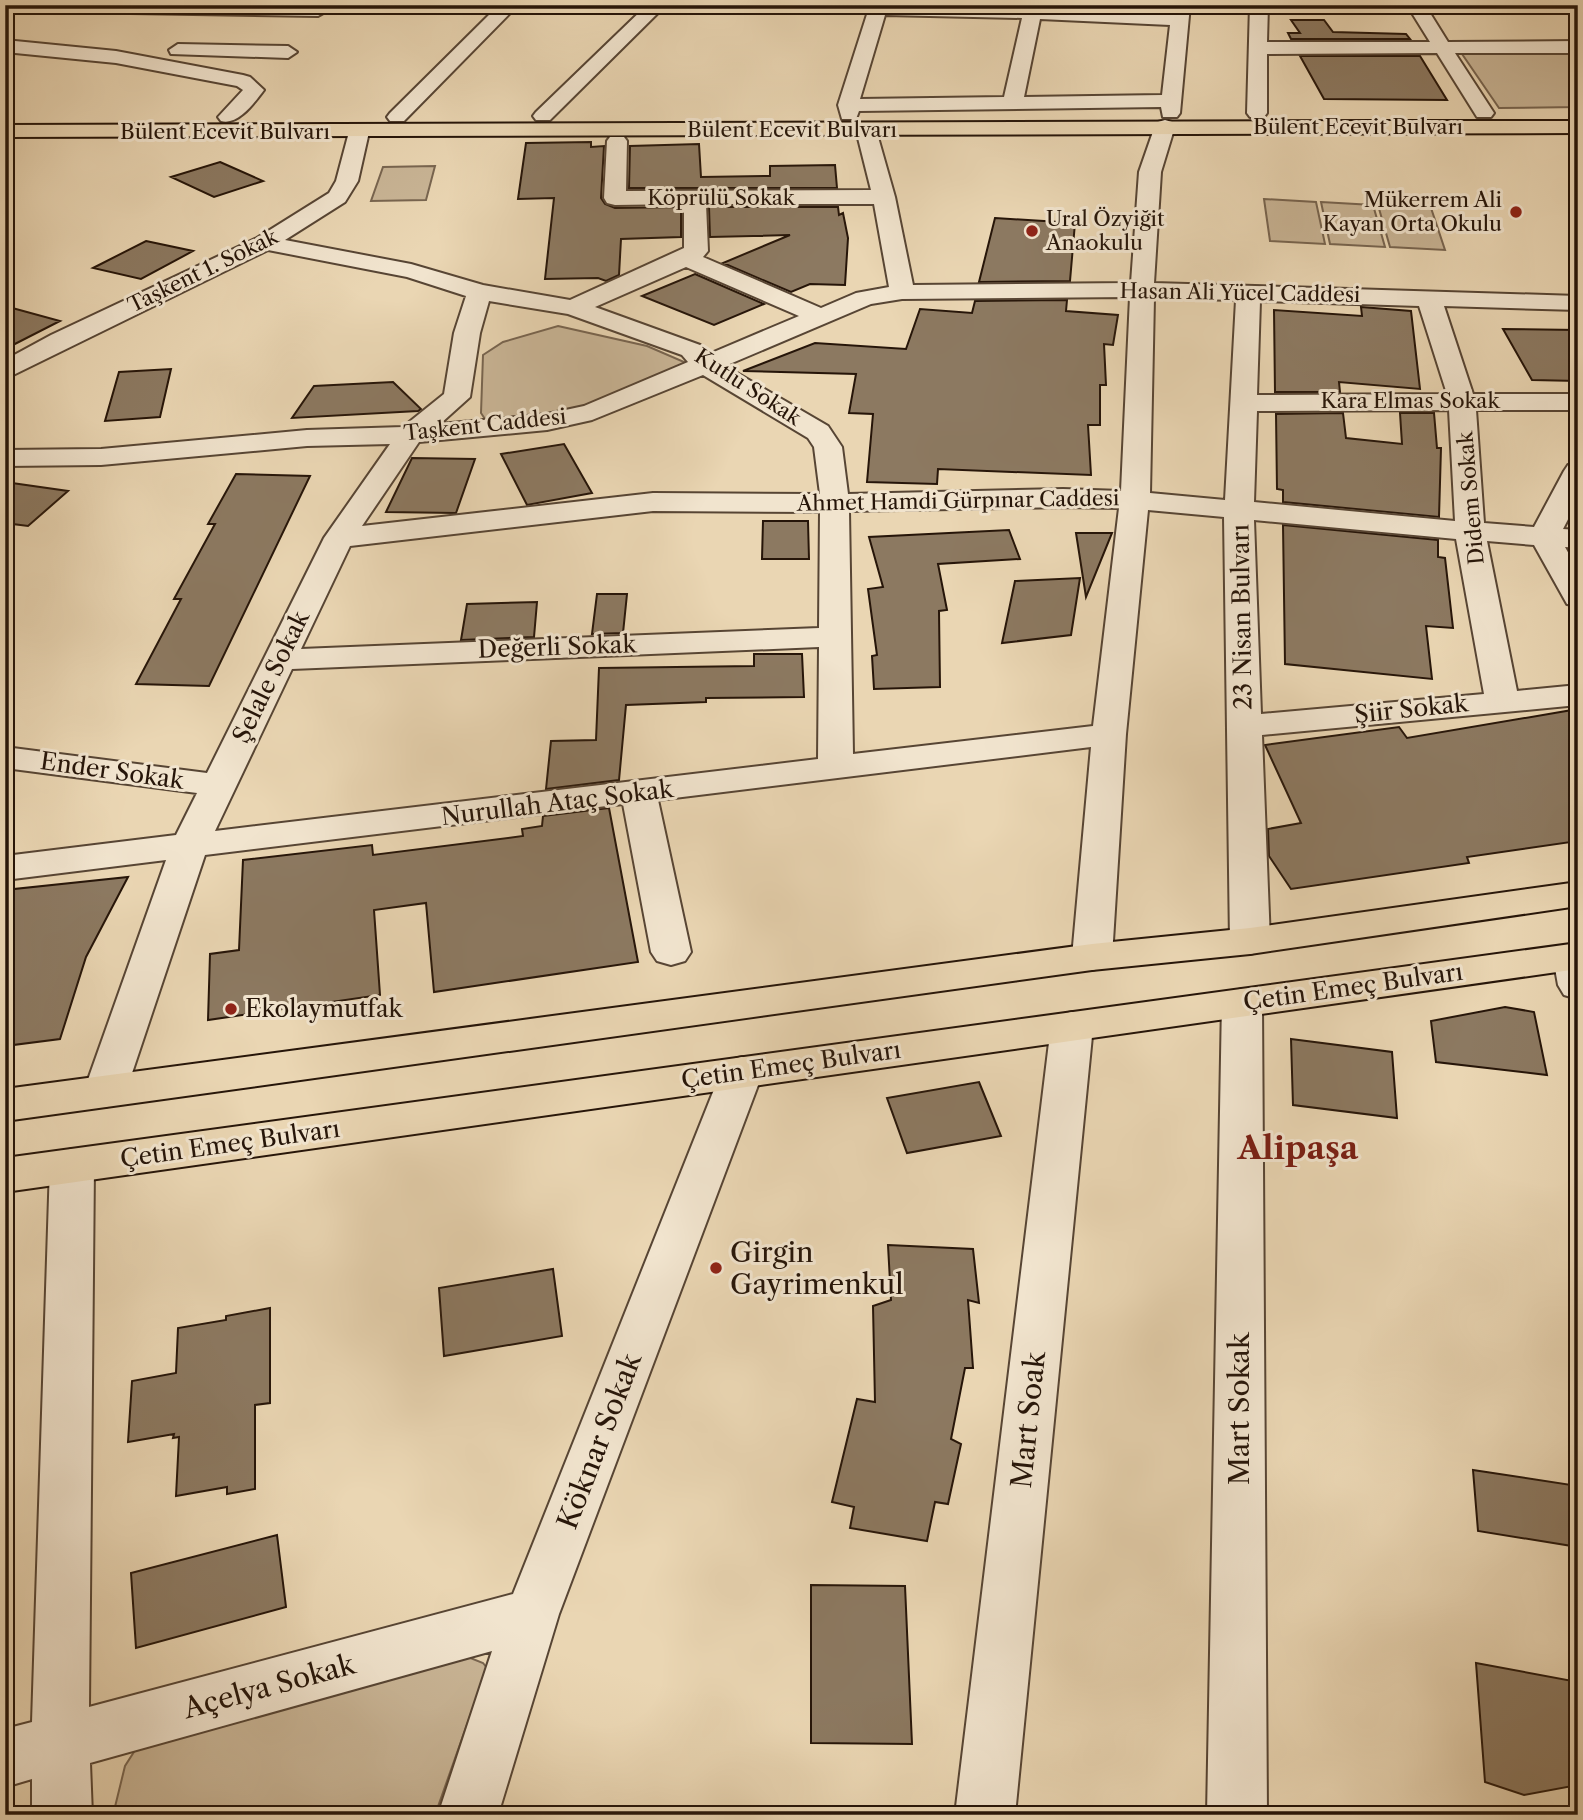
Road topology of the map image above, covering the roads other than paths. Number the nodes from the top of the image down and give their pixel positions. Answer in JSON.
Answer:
{"nodes":[{"id":1,"x":509,"y":5,"type":"edge"},
{"id":2,"x":657,"y":5,"type":"edge"},
{"id":3,"x":1259,"y":5,"type":"edge"},
{"id":4,"x":1416,"y":5,"type":"edge"},
{"id":5,"x":1561,"y":5,"type":"edge"},
{"id":6,"x":5,"y":6,"type":"edge"},
{"id":7,"x":877,"y":7,"type":"edge"},
{"id":8,"x":1033,"y":9,"type":"edge"},
{"id":9,"x":1578,"y":11,"type":"edge"},
{"id":10,"x":1180,"y":13,"type":"edge"},
{"id":11,"x":296,"y":42,"type":"junction"},
{"id":12,"x":12,"y":46,"type":"edge"},
{"id":13,"x":1440,"y":47,"type":"junction"},
{"id":14,"x":1578,"y":47,"type":"edge"},
{"id":15,"x":1257,"y":48,"type":"junction"},
{"id":16,"x":263,"y":80,"type":"junction"},
{"id":17,"x":1013,"y":103,"type":"junction"},
{"id":18,"x":1169,"y":113,"type":"junction"},
{"id":19,"x":1257,"y":113,"type":"junction"},
{"id":20,"x":1484,"y":113,"type":"junction"},
{"id":21,"x":1578,"y":114,"type":"edge"},
{"id":22,"x":543,"y":116,"type":"junction"},
{"id":23,"x":854,"y":116,"type":"junction"},
{"id":24,"x":5,"y":117,"type":"edge"},
{"id":25,"x":228,"y":117,"type":"junction"},
{"id":26,"x":397,"y":117,"type":"junction"},
{"id":27,"x":1578,"y":127,"type":"edge"},
{"id":28,"x":5,"y":131,"type":"edge"},
{"id":29,"x":359,"y":132,"type":"junction"},
{"id":30,"x":617,"y":141,"type":"dead end"},
{"id":31,"x":884,"y":197,"type":"junction"},
{"id":32,"x":695,"y":198,"type":"junction"},
{"id":33,"x":265,"y":243,"type":"junction"},
{"id":34,"x":686,"y":258,"type":"junction"},
{"id":35,"x":1142,"y":290,"type":"junction"},
{"id":36,"x":479,"y":292,"type":"junction"},
{"id":37,"x":902,"y":292,"type":"junction"},
{"id":38,"x":1248,"y":293,"type":"junction"},
{"id":39,"x":1429,"y":298,"type":"junction"},
{"id":40,"x":1578,"y":303,"type":"edge"},
{"id":41,"x":572,"y":308,"type":"junction"},
{"id":42,"x":819,"y":316,"type":"junction"},
{"id":43,"x":705,"y":365,"type":"junction"},
{"id":44,"x":5,"y":371,"type":"edge"},
{"id":45,"x":1462,"y":400,"type":"junction"},
{"id":46,"x":1578,"y":402,"type":"edge"},
{"id":47,"x":1243,"y":403,"type":"junction"},
{"id":48,"x":410,"y":435,"type":"junction"},
{"id":49,"x":5,"y":458,"type":"edge"},
{"id":50,"x":1578,"y":471,"type":"edge"},
{"id":51,"x":1135,"y":500,"type":"junction"},
{"id":52,"x":835,"y":503,"type":"junction"},
{"id":53,"x":1239,"y":511,"type":"junction"},
{"id":54,"x":1470,"y":531,"type":"junction"},
{"id":55,"x":1544,"y":537,"type":"junction"},
{"id":56,"x":339,"y":538,"type":"junction"},
{"id":57,"x":1578,"y":539,"type":"edge"},
{"id":58,"x":1578,"y":597,"type":"edge"},
{"id":59,"x":835,"y":637,"type":"junction"},
{"id":60,"x":279,"y":660,"type":"junction"},
{"id":61,"x":1578,"y":695,"type":"edge"},
{"id":62,"x":1502,"y":700,"type":"junction"},
{"id":63,"x":1244,"y":726,"type":"junction"},
{"id":64,"x":1109,"y":734,"type":"junction"},
{"id":65,"x":5,"y":757,"type":"edge"},
{"id":66,"x":836,"y":769,"type":"junction"},
{"id":67,"x":219,"y":785,"type":"junction"},
{"id":68,"x":639,"y":793,"type":"junction"},
{"id":69,"x":189,"y":847,"type":"junction"},
{"id":70,"x":5,"y":868,"type":"edge"},
{"id":71,"x":1578,"y":894,"type":"edge"},
{"id":72,"x":1250,"y":940,"type":"junction"},
{"id":73,"x":671,"y":952,"type":"dead end"},
{"id":74,"x":1092,"y":957,"type":"junction"},
{"id":75,"x":1576,"y":966,"type":"edge"},
{"id":76,"x":1242,"y":1003,"type":"junction"},
{"id":77,"x":1072,"y":1026,"type":"junction"},
{"id":78,"x":742,"y":1072,"type":"junction"},
{"id":79,"x":105,"y":1091,"type":"junction"},
{"id":80,"x":5,"y":1105,"type":"edge"},
{"id":81,"x":72,"y":1166,"type":"junction"},
{"id":82,"x":5,"y":1175,"type":"edge"},
{"id":83,"x":532,"y":1614,"type":"junction"},
{"id":84,"x":60,"y":1743,"type":"junction"},
{"id":85,"x":5,"y":1758,"type":"edge"},
{"id":86,"x":61,"y":1815,"type":"edge"},
{"id":87,"x":468,"y":1815,"type":"edge"},
{"id":88,"x":985,"y":1815,"type":"edge"},
{"id":89,"x":1237,"y":1815,"type":"edge"}],
"edges":[{"from":1,"to":26,"type":"street"},
{"from":2,"to":22,"type":"street"},
{"from":3,"to":15,"type":"street"},
{"from":4,"to":13,"type":"street"},
{"from":5,"to":9,"type":"street"},
{"from":6,"to":11,"type":"street"},
{"from":7,"to":8,"type":"street"},
{"from":7,"to":23,"type":"street"},
{"from":8,"to":10,"type":"street"},
{"from":8,"to":17,"type":"street"},
{"from":10,"to":18,"type":"street"},
{"from":11,"to":12,"type":"street"},
{"from":11,"to":16,"type":"street"},
{"from":12,"to":16,"type":"street"},
{"from":13,"to":14,"type":"street"},
{"from":13,"to":15,"type":"street"},
{"from":13,"to":20,"type":"street"},
{"from":15,"to":19,"type":"street"},
{"from":16,"to":25,"type":"street"},
{"from":17,"to":18,"type":"street"},
{"from":17,"to":23,"type":"street"},
{"from":18,"to":19,"type":"main road","name":"Bülent Ecevit Bulvarı"},
{"from":18,"to":23,"type":"main road","name":"Bülent Ecevit Bulvarı"},
{"from":18,"to":27,"type":"main road","name":"Bülent Ecevit Bulvarı"},
{"from":18,"to":35,"type":"street"},
{"from":19,"to":20,"type":"main road","name":"Bülent Ecevit Bulvarı"},
{"from":20,"to":21,"type":"main road","name":"Bülent Ecevit Bulvarı"},
{"from":22,"to":23,"type":"main road","name":"Bülent Ecevit Bulvarı"},
{"from":22,"to":26,"type":"main road","name":"Bülent Ecevit Bulvarı"},
{"from":23,"to":29,"type":"main road","name":"Bülent Ecevit Bulvarı"},
{"from":23,"to":31,"type":"street"},
{"from":24,"to":25,"type":"main road","name":"Bülent Ecevit Bulvarı"},
{"from":25,"to":26,"type":"main road","name":"Bülent Ecevit Bulvarı"},
{"from":28,"to":29,"type":"main road","name":"Bülent Ecevit Bulvarı"},
{"from":29,"to":33,"type":"street","name":"Taşkent 1. Sokak"},
{"from":30,"to":32,"type":"street","name":"Köprülü Sokak"},
{"from":31,"to":32,"type":"street","name":"Köprülü Sokak"},
{"from":31,"to":37,"type":"street"},
{"from":32,"to":34,"type":"street"},
{"from":33,"to":36,"type":"street","name":"Kutlu Sokak"},
{"from":33,"to":44,"type":"street","name":"Taşkent 1. Sokak"},
{"from":34,"to":41,"type":"street"},
{"from":34,"to":42,"type":"street"},
{"from":35,"to":37,"type":"street","name":"Hasan Ali Yücel Caddesi"},
{"from":35,"to":38,"type":"street","name":"Hasan Ali Yücel Caddesi"},
{"from":35,"to":51,"type":"street"},
{"from":36,"to":41,"type":"street","name":"Kutlu Sokak"},
{"from":36,"to":48,"type":"street","name":"Şelale Sokak"},
{"from":37,"to":42,"type":"street","name":"Taşkent Caddesi"},
{"from":38,"to":39,"type":"street","name":"Hasan Ali Yücel Caddesi"},
{"from":38,"to":47,"type":"street","name":"23 Nisan Bulvarı"},
{"from":39,"to":40,"type":"street","name":"Hasan Ali Yücel Caddesi"},
{"from":39,"to":45,"type":"street","name":"Didem Sokak"},
{"from":41,"to":43,"type":"street","name":"Kutlu Sokak"},
{"from":42,"to":43,"type":"street","name":"Taşkent Caddesi"},
{"from":43,"to":48,"type":"street","name":"Taşkent Caddesi"},
{"from":43,"to":52,"type":"street","name":"Kutlu Sokak"},
{"from":45,"to":46,"type":"street","name":"Kara Elmas Sokak"},
{"from":45,"to":47,"type":"street","name":"Kara Elmas Sokak"},
{"from":45,"to":54,"type":"street","name":"Didem Sokak"},
{"from":47,"to":53,"type":"street","name":"23 Nisan Bulvarı"},
{"from":48,"to":49,"type":"street","name":"Taşkent Caddesi"},
{"from":48,"to":56,"type":"street","name":"Şelale Sokak"},
{"from":50,"to":55,"type":"street"},
{"from":51,"to":52,"type":"street","name":"Ahmet Hamdi Gürpınar Caddesi"},
{"from":51,"to":53,"type":"street","name":"Ahmet Hamdi Gürpınar Caddesi"},
{"from":51,"to":64,"type":"street"},
{"from":52,"to":56,"type":"street","name":"Ahmet Hamdi Gürpınar Caddesi"},
{"from":52,"to":59,"type":"street","name":"Kutlu Sokak"},
{"from":53,"to":54,"type":"street","name":"Ahmet Hamdi Gürpınar Caddesi"},
{"from":53,"to":63,"type":"street","name":"23 Nisan Bulvarı"},
{"from":54,"to":55,"type":"street","name":"Ahmet Hamdi Gürpınar Caddesi"},
{"from":54,"to":62,"type":"street","name":"Didem Sokak"},
{"from":55,"to":57,"type":"street","name":"Ahmet Hamdi Gürpınar Caddesi"},
{"from":55,"to":58,"type":"street"},
{"from":56,"to":60,"type":"street","name":"Şelale Sokak"},
{"from":59,"to":60,"type":"street","name":"Değerli Sokak"},
{"from":59,"to":66,"type":"street","name":"Kutlu Sokak"},
{"from":60,"to":67,"type":"street","name":"Şelale Sokak"},
{"from":61,"to":62,"type":"street","name":"Şiir Sokak"},
{"from":62,"to":63,"type":"street","name":"Şiir Sokak"},
{"from":63,"to":72,"type":"street","name":"23 Nisan Bulvarı"},
{"from":64,"to":66,"type":"street","name":"Nurullah Ataç Sokak"},
{"from":64,"to":74,"type":"street"},
{"from":65,"to":67,"type":"street","name":"Ender Sokak"},
{"from":66,"to":68,"type":"street","name":"Nurullah Ataç Sokak"},
{"from":67,"to":69,"type":"street","name":"Şelale Sokak"},
{"from":68,"to":69,"type":"street","name":"Nurullah Ataç Sokak"},
{"from":68,"to":73,"type":"street"},
{"from":69,"to":70,"type":"street","name":"Nurullah Ataç Sokak"},
{"from":69,"to":79,"type":"street","name":"Şelale Sokak"},
{"from":71,"to":72,"type":"main road"},
{"from":72,"to":74,"type":"main road"},
{"from":74,"to":79,"type":"main road"},
{"from":75,"to":76,"type":"main road","name":"Çetin Emeç Bulvarı"},
{"from":76,"to":77,"type":"main road","name":"Çetin Emeç Bulvarı"},
{"from":76,"to":89,"type":"street","name":"Mart Sokak"},
{"from":77,"to":78,"type":"main road","name":"Çetin Emeç Bulvarı"},
{"from":77,"to":88,"type":"street","name":"Mart Soak"},
{"from":78,"to":81,"type":"main road","name":"Çetin Emeç Bulvarı"},
{"from":78,"to":83,"type":"street","name":"Köknar Sokak"},
{"from":79,"to":80,"type":"main road"},
{"from":81,"to":82,"type":"main road","name":"Çetin Emeç Bulvarı"},
{"from":81,"to":84,"type":"street"},
{"from":83,"to":84,"type":"street","name":"Açelya Sokak"},
{"from":83,"to":87,"type":"street","name":"Köknar Sokak"},
{"from":84,"to":85,"type":"street","name":"Açelya Sokak"},
{"from":84,"to":86,"type":"street"}]}
